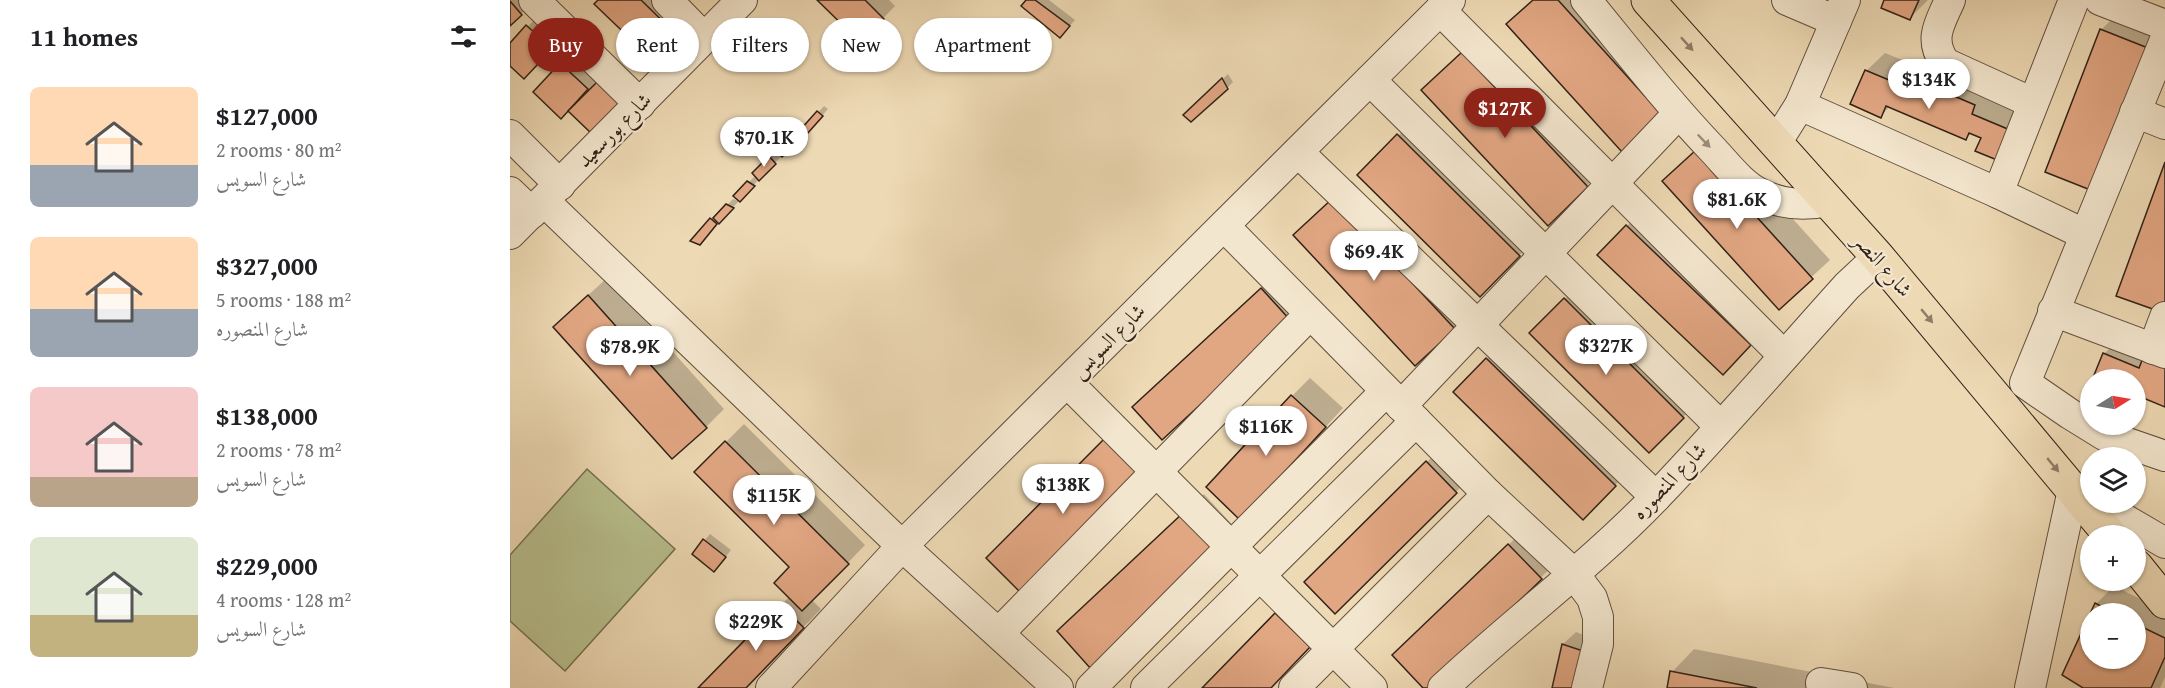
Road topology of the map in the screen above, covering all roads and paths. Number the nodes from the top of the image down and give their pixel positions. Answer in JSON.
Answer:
{"nodes":[{"id":1,"x":534,"y":0,"type":"edge"},
{"id":2,"x":667,"y":0,"type":"edge"},
{"id":3,"x":742,"y":0,"type":"edge"},
{"id":4,"x":1586,"y":0,"type":"edge"},
{"id":5,"x":1648,"y":0,"type":"edge"},
{"id":6,"x":1787,"y":0,"type":"edge"},
{"id":7,"x":1950,"y":0,"type":"edge"},
{"id":8,"x":2074,"y":0,"type":"edge"},
{"id":9,"x":2100,"y":0,"type":"edge"},
{"id":10,"x":1445,"y":5,"type":"edge"},
{"id":11,"x":1840,"y":11,"type":"edge"},
{"id":12,"x":2165,"y":25,"type":"edge"},
{"id":13,"x":704,"y":38,"type":"junction"},
{"id":14,"x":2165,"y":40,"type":"edge"},
{"id":15,"x":1370,"y":80,"type":"junction"},
{"id":16,"x":2033,"y":103,"type":"junction"},
{"id":17,"x":640,"y":104,"type":"junction"},
{"id":18,"x":1800,"y":105,"type":"junction"},
{"id":19,"x":2135,"y":112,"type":"junction"},
{"id":20,"x":1678,"y":114,"type":"junction"},
{"id":21,"x":2165,"y":123,"type":"edge"},
{"id":22,"x":510,"y":135,"type":"edge"},
{"id":23,"x":1776,"y":143,"type":"junction"},
{"id":24,"x":1298,"y":152,"type":"junction"},
{"id":25,"x":1612,"y":184,"type":"junction"},
{"id":26,"x":510,"y":192,"type":"edge"},
{"id":27,"x":1998,"y":193,"type":"junction"},
{"id":28,"x":545,"y":200,"type":"junction"},
{"id":29,"x":1828,"y":201,"type":"junction"},
{"id":30,"x":1224,"y":226,"type":"junction"},
{"id":31,"x":510,"y":234,"type":"edge"},
{"id":32,"x":2084,"y":234,"type":"junction"},
{"id":33,"x":1546,"y":254,"type":"junction"},
{"id":34,"x":1878,"y":257,"type":"junction"},
{"id":35,"x":2054,"y":311,"type":"junction"},
{"id":36,"x":1310,"y":314,"type":"junction"},
{"id":37,"x":2165,"y":317,"type":"edge"},
{"id":38,"x":1478,"y":326,"type":"junction"},
{"id":39,"x":2159,"y":351,"type":"edge"},
{"id":40,"x":1784,"y":356,"type":"junction"},
{"id":41,"x":1067,"y":382,"type":"junction"},
{"id":42,"x":2025,"y":382,"type":"junction"},
{"id":43,"x":1401,"y":406,"type":"junction"},
{"id":44,"x":2010,"y":415,"type":"junction"},
{"id":45,"x":1720,"y":426,"type":"junction"},
{"id":46,"x":2165,"y":456,"type":"edge"},
{"id":47,"x":1156,"y":472,"type":"junction"},
{"id":48,"x":2080,"y":491,"type":"edge"},
{"id":49,"x":1488,"y":495,"type":"junction"},
{"id":50,"x":1656,"y":497,"type":"junction"},
{"id":51,"x":2082,"y":513,"type":"edge"},
{"id":52,"x":2112,"y":513,"type":"edge"},
{"id":53,"x":2165,"y":543,"type":"edge"},
{"id":54,"x":902,"y":546,"type":"junction"},
{"id":55,"x":1231,"y":547,"type":"junction"},
{"id":56,"x":1574,"y":574,"type":"junction"},
{"id":57,"x":1260,"y":576,"type":"junction"},
{"id":58,"x":2146,"y":578,"type":"edge"},
{"id":59,"x":2165,"y":602,"type":"edge"},
{"id":60,"x":999,"y":633,"type":"junction"},
{"id":61,"x":1333,"y":649,"type":"junction"},
{"id":62,"x":1821,"y":683,"type":"dead end"},
{"id":63,"x":771,"y":688,"type":"edge"},
{"id":64,"x":1058,"y":688,"type":"edge"},
{"id":65,"x":1091,"y":688,"type":"edge"},
{"id":66,"x":1146,"y":688,"type":"edge"},
{"id":67,"x":1294,"y":688,"type":"edge"},
{"id":68,"x":1372,"y":688,"type":"edge"},
{"id":69,"x":1443,"y":688,"type":"edge"},
{"id":70,"x":1587,"y":688,"type":"edge"},
{"id":71,"x":1852,"y":688,"type":"edge"},
{"id":72,"x":2030,"y":688,"type":"edge"}],
"edges":[{"from":1,"to":17,"type":"street"},
{"from":2,"to":13,"type":"street"},
{"from":3,"to":13,"type":"street","name":"شارع بورسعيد"},
{"from":4,"to":20,"type":"street"},
{"from":5,"to":23,"type":"main road","name":"شارع النصر","one_way":true},
{"from":6,"to":11,"type":"street"},
{"from":7,"to":16,"type":"street"},
{"from":8,"to":16,"type":"street"},
{"from":9,"to":12,"type":"street"},
{"from":10,"to":15,"type":"street","name":"شارع السويس"},
{"from":10,"to":25,"type":"street"},
{"from":11,"to":18,"type":"street"},
{"from":13,"to":17,"type":"street","name":"شارع بورسعيد"},
{"from":14,"to":19,"type":"street"},
{"from":15,"to":24,"type":"street","name":"شارع السويس"},
{"from":15,"to":33,"type":"street"},
{"from":16,"to":27,"type":"street"},
{"from":17,"to":28,"type":"street","name":"شارع بورسعيد"},
{"from":18,"to":23,"type":"street"},
{"from":18,"to":27,"type":"street"},
{"from":19,"to":21,"type":"street"},
{"from":19,"to":32,"type":"street"},
{"from":20,"to":25,"type":"street"},
{"from":20,"to":29,"type":"street","one_way":true},
{"from":22,"to":28,"type":"street"},
{"from":23,"to":29,"type":"main road","name":"شارع النصر"},
{"from":24,"to":30,"type":"street","name":"شارع السويس"},
{"from":24,"to":38,"type":"street"},
{"from":25,"to":33,"type":"street"},
{"from":25,"to":40,"type":"street"},
{"from":26,"to":28,"type":"street"},
{"from":27,"to":32,"type":"street"},
{"from":28,"to":31,"type":"street","name":"شارع بورسعيد"},
{"from":28,"to":54,"type":"street"},
{"from":29,"to":34,"type":"main road","name":"شارع النصر"},
{"from":30,"to":36,"type":"street"},
{"from":30,"to":41,"type":"street","name":"شارع السويس"},
{"from":32,"to":35,"type":"street"},
{"from":33,"to":38,"type":"street"},
{"from":33,"to":45,"type":"street"},
{"from":34,"to":40,"type":"street","name":"شارع المنصوره"},
{"from":34,"to":44,"type":"main road","name":"شارع النصر","one_way":true},
{"from":35,"to":39,"type":"street"},
{"from":35,"to":42,"type":"street"},
{"from":36,"to":43,"type":"street"},
{"from":36,"to":47,"type":"street"},
{"from":37,"to":39,"type":"street"},
{"from":38,"to":43,"type":"street"},
{"from":38,"to":50,"type":"street"},
{"from":40,"to":45,"type":"street","name":"شارع المنصوره"},
{"from":41,"to":47,"type":"street"},
{"from":41,"to":54,"type":"street","name":"شارع السويس"},
{"from":42,"to":44,"type":"street"},
{"from":42,"to":46,"type":"street"},
{"from":43,"to":49,"type":"street"},
{"from":43,"to":55,"type":"street"},
{"from":43,"to":57,"type":"street"},
{"from":44,"to":48,"type":"main road","name":"شارع النصر","one_way":true},
{"from":45,"to":50,"type":"street","name":"شارع المنصوره"},
{"from":47,"to":55,"type":"street"},
{"from":47,"to":60,"type":"street"},
{"from":49,"to":56,"type":"street"},
{"from":49,"to":61,"type":"street"},
{"from":50,"to":56,"type":"street","name":"شارع المنصوره"},
{"from":51,"to":72,"type":"street"},
{"from":52,"to":53,"type":"street"},
{"from":54,"to":60,"type":"street"},
{"from":54,"to":63,"type":"street","name":"شارع السويس"},
{"from":55,"to":57,"type":"street"},
{"from":55,"to":65,"type":"street"},
{"from":56,"to":69,"type":"street","name":"شارع المنصوره"},
{"from":56,"to":70,"type":"street"},
{"from":57,"to":61,"type":"street"},
{"from":57,"to":66,"type":"street"},
{"from":58,"to":59,"type":"main road"},
{"from":60,"to":64,"type":"street"},
{"from":61,"to":67,"type":"street"},
{"from":61,"to":68,"type":"street"},
{"from":62,"to":71,"type":"street"}]}
